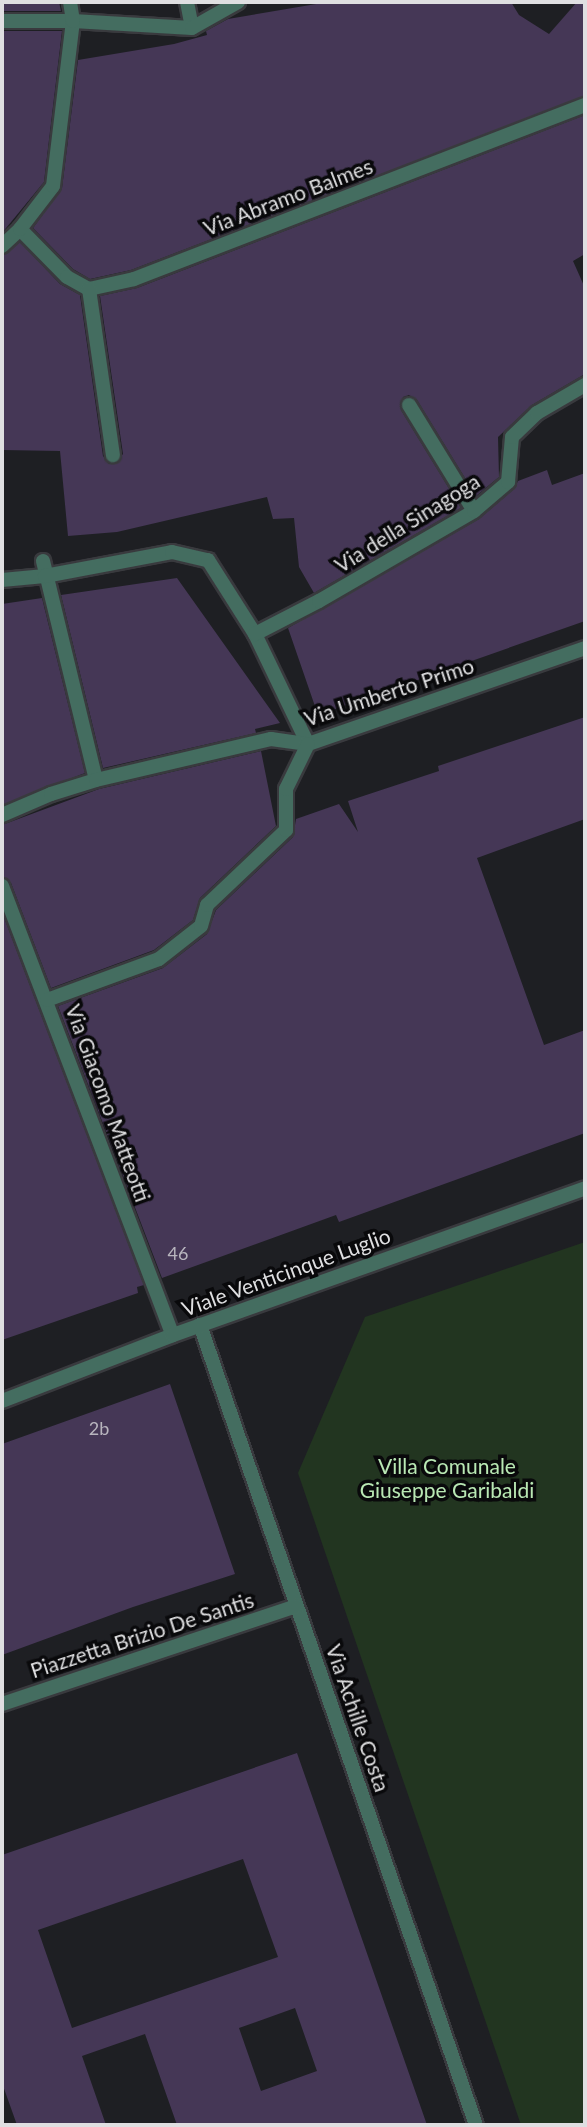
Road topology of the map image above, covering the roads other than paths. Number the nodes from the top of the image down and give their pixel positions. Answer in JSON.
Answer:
{"nodes":[{"id":1,"x":70,"y":2,"type":"edge"},
{"id":2,"x":187,"y":2,"type":"edge"},
{"id":3,"x":238,"y":2,"type":"edge"},
{"id":4,"x":2,"y":21,"type":"edge"},
{"id":5,"x":73,"y":21,"type":"junction"},
{"id":6,"x":191,"y":28,"type":"junction"},
{"id":7,"x":585,"y":105,"type":"edge"},
{"id":8,"x":20,"y":229,"type":"junction"},
{"id":9,"x":2,"y":246,"type":"edge"},
{"id":10,"x":89,"y":289,"type":"junction"},
{"id":11,"x":585,"y":385,"type":"edge"},
{"id":12,"x":409,"y":405,"type":"dead end"},
{"id":13,"x":113,"y":455,"type":"dead end"},
{"id":14,"x":474,"y":511,"type":"junction"},
{"id":15,"x":44,"y":568,"type":"junction"},
{"id":16,"x":2,"y":580,"type":"edge"},
{"id":17,"x":255,"y":634,"type":"junction"},
{"id":18,"x":585,"y":648,"type":"edge"},
{"id":19,"x":308,"y":744,"type":"junction"},
{"id":20,"x":96,"y":780,"type":"junction"},
{"id":21,"x":2,"y":815,"type":"edge"},
{"id":22,"x":2,"y":886,"type":"edge"},
{"id":23,"x":47,"y":1000,"type":"junction"},
{"id":24,"x":585,"y":1188,"type":"edge"},
{"id":25,"x":200,"y":1325,"type":"junction"},
{"id":26,"x":173,"y":1335,"type":"junction"},
{"id":27,"x":2,"y":1401,"type":"edge"},
{"id":28,"x":296,"y":1606,"type":"junction"},
{"id":29,"x":2,"y":1704,"type":"edge"},
{"id":30,"x":476,"y":2125,"type":"edge"}],
"edges":[{"from":1,"to":5,"type":"street"},
{"from":2,"to":6,"type":"street"},
{"from":3,"to":6,"type":"street"},
{"from":4,"to":5,"type":"street"},
{"from":5,"to":6,"type":"street"},
{"from":5,"to":8,"type":"street"},
{"from":7,"to":10,"type":"street","name":"Via Abramo Balmes"},
{"from":8,"to":9,"type":"street"},
{"from":8,"to":10,"type":"street"},
{"from":10,"to":13,"type":"street"},
{"from":11,"to":14,"type":"street","name":"Via della Sinagoga"},
{"from":12,"to":14,"type":"street"},
{"from":14,"to":17,"type":"street","name":"Via della Sinagoga"},
{"from":15,"to":16,"type":"street"},
{"from":15,"to":17,"type":"street"},
{"from":15,"to":20,"type":"street"},
{"from":17,"to":19,"type":"street"},
{"from":18,"to":19,"type":"street","name":"Via Umberto Primo"},
{"from":19,"to":20,"type":"street","name":"Via Umberto Primo"},
{"from":19,"to":23,"type":"street"},
{"from":20,"to":21,"type":"street","name":"Via Umberto Primo"},
{"from":22,"to":23,"type":"street","name":"Via Giacomo Matteotti"},
{"from":23,"to":26,"type":"street","name":"Via Giacomo Matteotti"},
{"from":24,"to":25,"type":"street","name":"Viale Venticinque Luglio"},
{"from":25,"to":26,"type":"street","name":"Viale Venticinque Luglio"},
{"from":25,"to":28,"type":"street","name":"Via Achille Costa"},
{"from":26,"to":27,"type":"street","name":"Viale Venticinque Luglio"},
{"from":28,"to":29,"type":"street","name":"Piazzetta Brizio De Santis"},
{"from":28,"to":30,"type":"street","name":"Via Achille Costa"}]}
